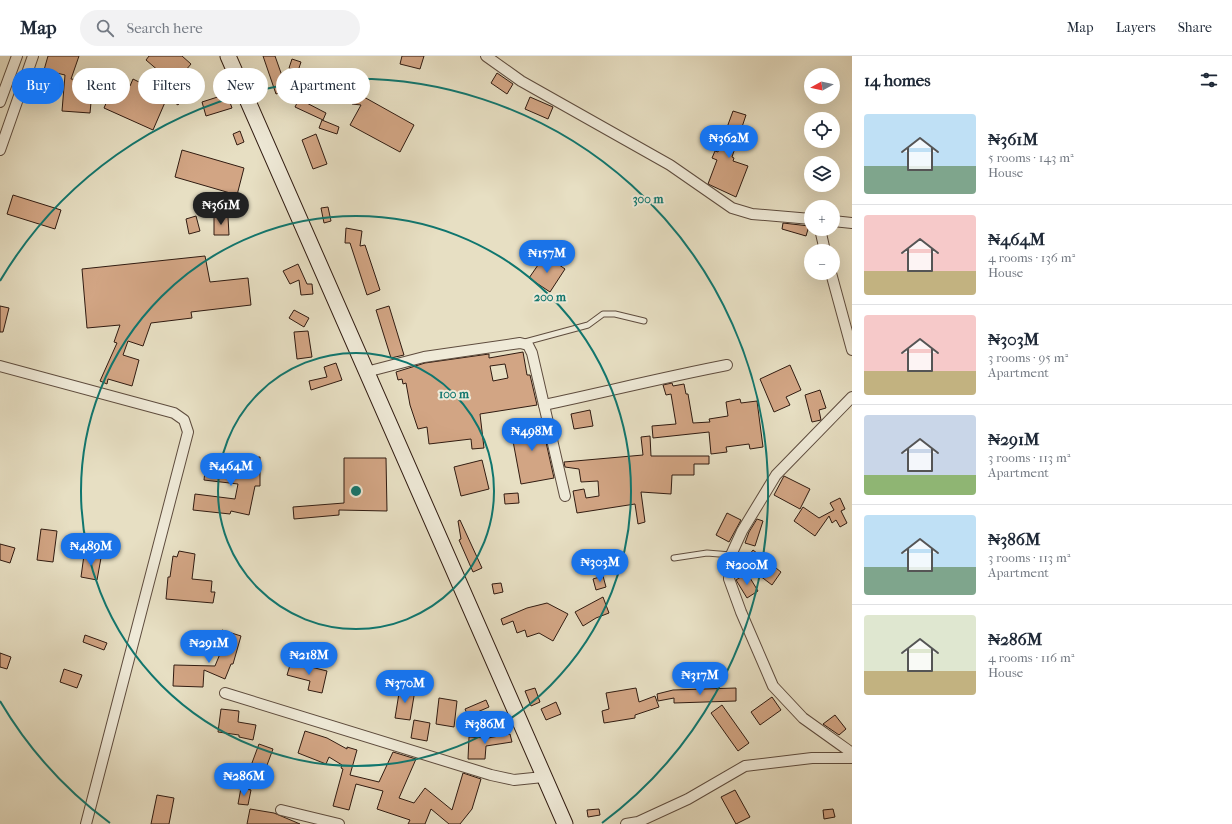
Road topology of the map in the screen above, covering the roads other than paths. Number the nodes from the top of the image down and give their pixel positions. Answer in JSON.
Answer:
{"nodes":[{"id":1,"x":17,"y":56,"type":"edge"},
{"id":2,"x":33,"y":56,"type":"edge"},
{"id":3,"x":228,"y":56,"type":"edge"},
{"id":4,"x":486,"y":56,"type":"edge"},
{"id":5,"x":0,"y":102,"type":"edge"},
{"id":6,"x":0,"y":150,"type":"edge"},
{"id":7,"x":804,"y":218,"type":"edge"},
{"id":8,"x":840,"y":222,"type":"edge"},
{"id":9,"x":852,"y":223,"type":"edge"},
{"id":10,"x":833,"y":280,"type":"edge"},
{"id":11,"x":644,"y":321,"type":"dead end"},
{"id":12,"x":520,"y":343,"type":"junction"},
{"id":13,"x":852,"y":350,"type":"edge"},
{"id":14,"x":727,"y":365,"type":"dead end"},
{"id":15,"x":0,"y":366,"type":"edge"},
{"id":16,"x":366,"y":372,"type":"junction"},
{"id":17,"x":852,"y":397,"type":"edge"},
{"id":18,"x":544,"y":405,"type":"junction"},
{"id":19,"x":565,"y":496,"type":"dead end"},
{"id":20,"x":731,"y":555,"type":"junction"},
{"id":21,"x":674,"y":558,"type":"dead end"},
{"id":22,"x":226,"y":693,"type":"dead end"},
{"id":23,"x":852,"y":753,"type":"edge"},
{"id":24,"x":852,"y":758,"type":"edge"},
{"id":25,"x":543,"y":777,"type":"junction"},
{"id":26,"x":281,"y":810,"type":"dead end"},
{"id":27,"x":86,"y":824,"type":"edge"},
{"id":28,"x":339,"y":824,"type":"edge"},
{"id":29,"x":565,"y":824,"type":"edge"},
{"id":30,"x":626,"y":824,"type":"edge"}],
"edges":[{"from":1,"to":5,"type":"street"},
{"from":2,"to":6,"type":"street"},
{"from":3,"to":16,"type":"main road"},
{"from":4,"to":7,"type":"street"},
{"from":8,"to":9,"type":"street"},
{"from":10,"to":13,"type":"street"},
{"from":11,"to":12,"type":"lane"},
{"from":12,"to":16,"type":"street"},
{"from":12,"to":18,"type":"street"},
{"from":14,"to":18,"type":"street"},
{"from":15,"to":27,"type":"street"},
{"from":16,"to":25,"type":"main road"},
{"from":17,"to":20,"type":"street"},
{"from":18,"to":19,"type":"street"},
{"from":20,"to":21,"type":"lane"},
{"from":20,"to":23,"type":"street"},
{"from":22,"to":25,"type":"street"},
{"from":24,"to":30,"type":"street"},
{"from":25,"to":29,"type":"main road"},
{"from":26,"to":28,"type":"street"}]}
